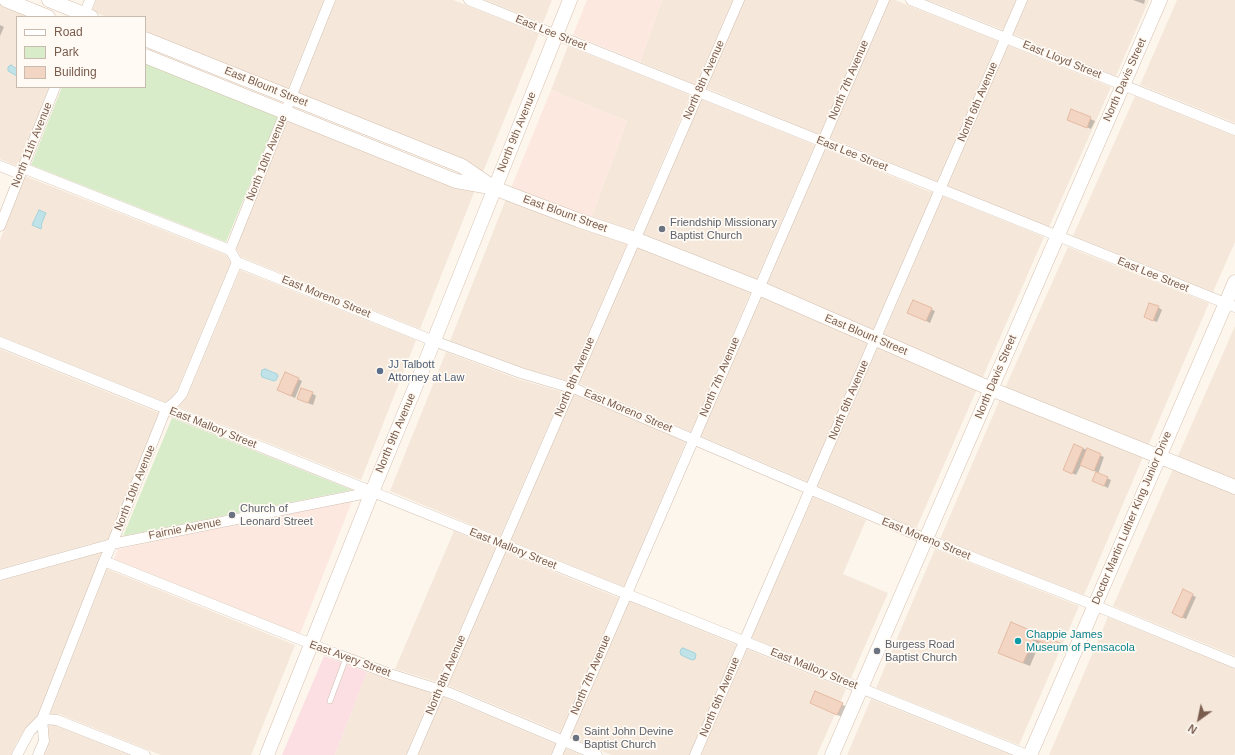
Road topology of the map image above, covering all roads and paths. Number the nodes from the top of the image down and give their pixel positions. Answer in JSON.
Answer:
{"nodes":[{"id":1,"x":6,"y":0,"type":"edge"},
{"id":2,"x":49,"y":0,"type":"edge"},
{"id":3,"x":90,"y":0,"type":"edge"},
{"id":4,"x":330,"y":0,"type":"edge"},
{"id":5,"x":469,"y":0,"type":"edge"},
{"id":6,"x":570,"y":0,"type":"edge"},
{"id":7,"x":739,"y":0,"type":"edge"},
{"id":8,"x":884,"y":0,"type":"edge"},
{"id":9,"x":911,"y":0,"type":"edge"},
{"id":10,"x":1022,"y":0,"type":"edge"},
{"id":11,"x":1160,"y":0,"type":"edge"},
{"id":12,"x":46,"y":16,"type":"edge"},
{"id":13,"x":86,"y":16,"type":"edge"},
{"id":14,"x":556,"y":35,"type":"junction"},
{"id":15,"x":1006,"y":38,"type":"junction"},
{"id":16,"x":146,"y":39,"type":"edge"},
{"id":17,"x":146,"y":56,"type":"edge"},
{"id":18,"x":1122,"y":85,"type":"junction"},
{"id":19,"x":55,"y":88,"type":"edge"},
{"id":20,"x":698,"y":92,"type":"junction"},
{"id":21,"x":291,"y":97,"type":"junction"},
{"id":22,"x":285,"y":112,"type":"junction"},
{"id":23,"x":1235,"y":130,"type":"edge"},
{"id":24,"x":823,"y":142,"type":"junction"},
{"id":25,"x":0,"y":166,"type":"edge"},
{"id":26,"x":21,"y":171,"type":"junction"},
{"id":27,"x":494,"y":188,"type":"junction"},
{"id":28,"x":940,"y":189,"type":"junction"},
{"id":29,"x":0,"y":226,"type":"edge"},
{"id":30,"x":1057,"y":236,"type":"junction"},
{"id":31,"x":635,"y":239,"type":"junction"},
{"id":32,"x":230,"y":250,"type":"junction"},
{"id":33,"x":237,"y":262,"type":"junction"},
{"id":34,"x":1235,"y":282,"type":"edge"},
{"id":35,"x":759,"y":288,"type":"junction"},
{"id":36,"x":1230,"y":306,"type":"edge"},
{"id":37,"x":875,"y":339,"type":"junction"},
{"id":38,"x":434,"y":341,"type":"junction"},
{"id":39,"x":0,"y":342,"type":"edge"},
{"id":40,"x":571,"y":387,"type":"junction"},
{"id":41,"x":991,"y":389,"type":"junction"},
{"id":42,"x":166,"y":409,"type":"junction"},
{"id":43,"x":693,"y":439,"type":"junction"},
{"id":44,"x":1159,"y":457,"type":"junction"},
{"id":45,"x":1235,"y":487,"type":"edge"},
{"id":46,"x":810,"y":490,"type":"junction"},
{"id":47,"x":372,"y":492,"type":"junction"},
{"id":48,"x":926,"y":539,"type":"junction"},
{"id":49,"x":112,"y":544,"type":"junction"},
{"id":50,"x":503,"y":544,"type":"junction"},
{"id":51,"x":104,"y":561,"type":"junction"},
{"id":52,"x":0,"y":575,"type":"edge"},
{"id":53,"x":626,"y":594,"type":"junction"},
{"id":54,"x":1094,"y":605,"type":"junction"},
{"id":55,"x":744,"y":641,"type":"junction"},
{"id":56,"x":311,"y":645,"type":"junction"},
{"id":57,"x":346,"y":658,"type":"junction"},
{"id":58,"x":1235,"y":663,"type":"edge"},
{"id":59,"x":861,"y":688,"type":"junction"},
{"id":60,"x":440,"y":689,"type":"junction"},
{"id":61,"x":330,"y":701,"type":"dead end"},
{"id":62,"x":42,"y":719,"type":"junction"},
{"id":63,"x":563,"y":740,"type":"junction"},
{"id":64,"x":16,"y":755,"type":"edge"},
{"id":65,"x":38,"y":755,"type":"edge"},
{"id":66,"x":145,"y":755,"type":"edge"},
{"id":67,"x":267,"y":755,"type":"edge"},
{"id":68,"x":412,"y":755,"type":"edge"},
{"id":69,"x":557,"y":755,"type":"edge"},
{"id":70,"x":597,"y":755,"type":"edge"},
{"id":71,"x":695,"y":755,"type":"edge"},
{"id":72,"x":832,"y":755,"type":"edge"},
{"id":73,"x":1027,"y":755,"type":"edge"},
{"id":74,"x":1030,"y":755,"type":"edge"}],
"edges":[{"from":1,"to":12,"type":"main road"},
{"from":2,"to":13,"type":"main road"},
{"from":3,"to":13,"type":"street"},
{"from":4,"to":21,"type":"street","name":"North 10th Avenue"},
{"from":5,"to":14,"type":"street","name":"East Lee Street"},
{"from":6,"to":14,"type":"main road","name":"North 9th Avenue"},
{"from":7,"to":20,"type":"street","name":"North 8th Avenue"},
{"from":8,"to":24,"type":"street","name":"North 7th Avenue"},
{"from":9,"to":15,"type":"street","name":"East Lloyd Street"},
{"from":10,"to":15,"type":"street","name":"North 6th Avenue"},
{"from":11,"to":18,"type":"main road","name":"North Davis Street"},
{"from":14,"to":20,"type":"street","name":"East Lee Street"},
{"from":14,"to":27,"type":"main road","name":"North 9th Avenue"},
{"from":15,"to":18,"type":"street","name":"East Lloyd Street"},
{"from":15,"to":28,"type":"street","name":"North 6th Avenue"},
{"from":16,"to":21,"type":"main road","name":"East Blount Street"},
{"from":17,"to":22,"type":"main road","name":"East Blount Street"},
{"from":18,"to":23,"type":"street","name":"East Lloyd Street"},
{"from":18,"to":30,"type":"main road","name":"North Davis Street"},
{"from":19,"to":26,"type":"street","name":"North 11th Avenue"},
{"from":20,"to":24,"type":"street","name":"East Lee Street"},
{"from":20,"to":31,"type":"street","name":"North 8th Avenue"},
{"from":21,"to":22,"type":"street","name":"North 10th Avenue"},
{"from":21,"to":27,"type":"main road","name":"East Blount Street"},
{"from":22,"to":27,"type":"main road","name":"East Blount Street"},
{"from":22,"to":32,"type":"street","name":"North 10th Avenue"},
{"from":24,"to":28,"type":"street","name":"East Lee Street"},
{"from":24,"to":35,"type":"street","name":"North 7th Avenue"},
{"from":25,"to":26,"type":"street"},
{"from":26,"to":29,"type":"street","name":"North 11th Avenue"},
{"from":26,"to":32,"type":"street"},
{"from":27,"to":31,"type":"main road","name":"East Blount Street"},
{"from":27,"to":38,"type":"main road","name":"North 9th Avenue"},
{"from":28,"to":30,"type":"street","name":"East Lee Street"},
{"from":28,"to":37,"type":"street","name":"North 6th Avenue"},
{"from":30,"to":36,"type":"street","name":"East Lee Street"},
{"from":30,"to":41,"type":"main road","name":"North Davis Street"},
{"from":31,"to":35,"type":"main road","name":"East Blount Street"},
{"from":31,"to":40,"type":"street","name":"North 8th Avenue"},
{"from":32,"to":33,"type":"street"},
{"from":33,"to":38,"type":"street","name":"East Moreno Street"},
{"from":33,"to":42,"type":"street","name":"North 10th Avenue"},
{"from":34,"to":36,"type":"main road","name":"Doctor Martin Luther King Junior Drive"},
{"from":35,"to":37,"type":"main road","name":"East Blount Street"},
{"from":35,"to":43,"type":"street","name":"North 7th Avenue"},
{"from":36,"to":44,"type":"main road","name":"Doctor Martin Luther King Junior Drive"},
{"from":37,"to":41,"type":"main road","name":"East Blount Street"},
{"from":37,"to":46,"type":"street","name":"North 6th Avenue"},
{"from":38,"to":40,"type":"street","name":"East Moreno Street"},
{"from":38,"to":47,"type":"main road","name":"North 9th Avenue"},
{"from":39,"to":42,"type":"street","name":"East Mallory Street"},
{"from":40,"to":43,"type":"street","name":"East Moreno Street"},
{"from":40,"to":50,"type":"street","name":"North 8th Avenue"},
{"from":41,"to":44,"type":"main road","name":"East Blount Street"},
{"from":41,"to":48,"type":"main road","name":"North Davis Street"},
{"from":42,"to":47,"type":"street","name":"East Mallory Street"},
{"from":42,"to":49,"type":"street","name":"North 10th Avenue"},
{"from":43,"to":46,"type":"street","name":"East Moreno Street"},
{"from":43,"to":53,"type":"street","name":"North 7th Avenue"},
{"from":44,"to":45,"type":"main road","name":"East Blount Street"},
{"from":44,"to":54,"type":"main road","name":"Doctor Martin Luther King Junior Drive"},
{"from":46,"to":48,"type":"street","name":"East Moreno Street"},
{"from":46,"to":55,"type":"street","name":"North 6th Avenue"},
{"from":47,"to":49,"type":"street","name":"Fairnie Avenue"},
{"from":47,"to":50,"type":"street","name":"East Mallory Street"},
{"from":47,"to":56,"type":"main road","name":"North 9th Avenue"},
{"from":48,"to":54,"type":"street","name":"East Moreno Street"},
{"from":48,"to":59,"type":"main road","name":"North Davis Street"},
{"from":49,"to":51,"type":"street","name":"North 10th Avenue"},
{"from":49,"to":52,"type":"street","name":"Fairnie Avenue"},
{"from":50,"to":53,"type":"street","name":"East Mallory Street"},
{"from":50,"to":60,"type":"street","name":"North 8th Avenue"},
{"from":51,"to":56,"type":"street","name":"East Avery Street"},
{"from":51,"to":62,"type":"street","name":"North 10th Avenue"},
{"from":53,"to":55,"type":"street","name":"East Mallory Street"},
{"from":53,"to":63,"type":"street","name":"North 7th Avenue"},
{"from":54,"to":58,"type":"street","name":"East Moreno Street"},
{"from":54,"to":74,"type":"main road","name":"Doctor Martin Luther King Junior Drive"},
{"from":55,"to":59,"type":"street","name":"East Mallory Street"},
{"from":55,"to":71,"type":"street","name":"North 6th Avenue"},
{"from":56,"to":57,"type":"street","name":"East Avery Street"},
{"from":56,"to":67,"type":"main road","name":"North 9th Avenue"},
{"from":57,"to":60,"type":"street","name":"East Avery Street"},
{"from":57,"to":61,"type":"lane"},
{"from":59,"to":72,"type":"main road","name":"North Davis Street"},
{"from":59,"to":73,"type":"street","name":"East Mallory Street"},
{"from":60,"to":63,"type":"street","name":"East Avery Street"},
{"from":60,"to":68,"type":"street","name":"North 8th Avenue"},
{"from":62,"to":64,"type":"street","name":"North 10th Avenue"},
{"from":62,"to":65,"type":"street","name":"North 10th Avenue"},
{"from":62,"to":66,"type":"street"},
{"from":63,"to":69,"type":"street","name":"North 7th Avenue"},
{"from":63,"to":70,"type":"street","name":"East Avery Street"}]}
